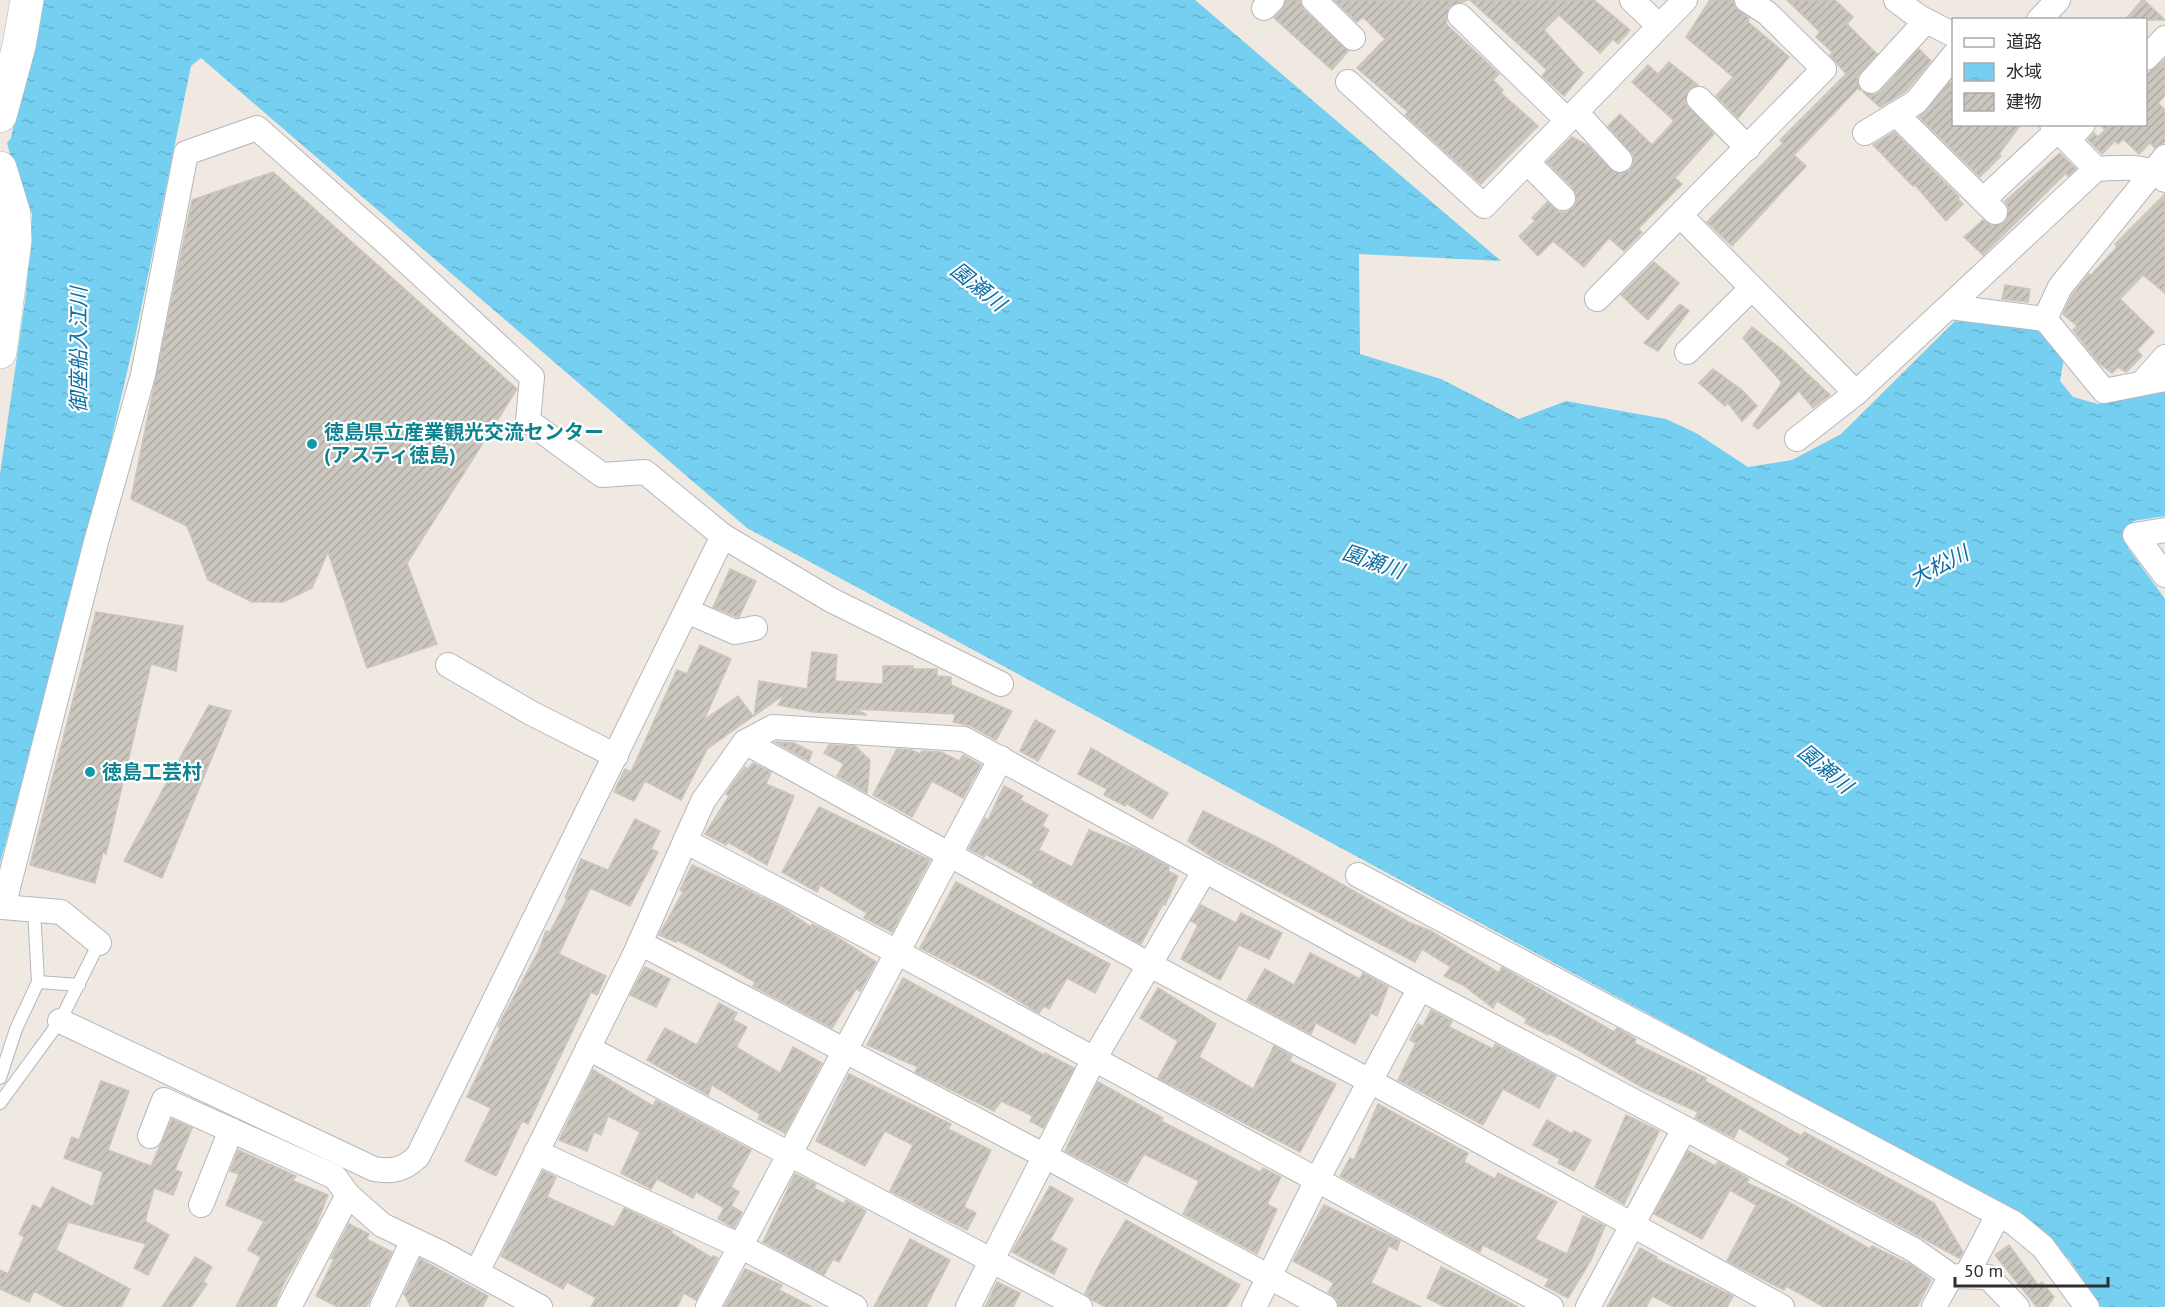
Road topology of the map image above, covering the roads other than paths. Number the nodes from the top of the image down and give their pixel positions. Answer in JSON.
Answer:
{"nodes":[{"id":1,"x":27,"y":0,"type":"edge"},
{"id":2,"x":1314,"y":0,"type":"edge"},
{"id":3,"x":1632,"y":0,"type":"edge"},
{"id":4,"x":1685,"y":0,"type":"edge"},
{"id":5,"x":1747,"y":0,"type":"edge"},
{"id":6,"x":1896,"y":0,"type":"edge"},
{"id":7,"x":2058,"y":0,"type":"edge"},
{"id":8,"x":1774,"y":7,"type":"edge"},
{"id":9,"x":1460,"y":16,"type":"dead end"},
{"id":10,"x":2041,"y":18,"type":"edge"},
{"id":11,"x":1926,"y":21,"type":"junction"},
{"id":12,"x":1659,"y":26,"type":"junction"},
{"id":13,"x":1952,"y":34,"type":"edge"},
{"id":14,"x":1353,"y":38,"type":"dead end"},
{"id":15,"x":2165,"y":38,"type":"edge"},
{"id":16,"x":1952,"y":56,"type":"edge"},
{"id":17,"x":2147,"y":56,"type":"edge"},
{"id":18,"x":1871,"y":81,"type":"dead end"},
{"id":19,"x":1348,"y":82,"type":"dead end"},
{"id":20,"x":1699,"y":99,"type":"dead end"},
{"id":21,"x":1896,"y":114,"type":"junction"},
{"id":22,"x":0,"y":116,"type":"edge"},
{"id":23,"x":1571,"y":116,"type":"junction"},
{"id":24,"x":2065,"y":130,"type":"edge"},
{"id":25,"x":1865,"y":133,"type":"dead end"},
{"id":26,"x":1748,"y":148,"type":"junction"},
{"id":27,"x":1620,"y":160,"type":"dead end"},
{"id":28,"x":1527,"y":162,"type":"junction"},
{"id":29,"x":2096,"y":170,"type":"junction"},
{"id":30,"x":2162,"y":170,"type":"edge"},
{"id":31,"x":5,"y":190,"type":"edge"},
{"id":32,"x":1563,"y":198,"type":"dead end"},
{"id":33,"x":1681,"y":216,"type":"junction"},
{"id":34,"x":1752,"y":288,"type":"junction"},
{"id":35,"x":1597,"y":298,"type":"dead end"},
{"id":36,"x":1950,"y":307,"type":"junction"},
{"id":37,"x":2045,"y":319,"type":"junction"},
{"id":38,"x":0,"y":352,"type":"edge"},
{"id":39,"x":1687,"y":352,"type":"dead end"},
{"id":40,"x":2165,"y":357,"type":"edge"},
{"id":41,"x":2154,"y":381,"type":"edge"},
{"id":42,"x":1856,"y":393,"type":"junction"},
{"id":43,"x":1797,"y":439,"type":"dead end"},
{"id":44,"x":2165,"y":530,"type":"edge"},
{"id":45,"x":723,"y":536,"type":"junction"},
{"id":46,"x":2165,"y":575,"type":"edge"},
{"id":47,"x":687,"y":611,"type":"junction"},
{"id":48,"x":755,"y":628,"type":"dead end"},
{"id":49,"x":448,"y":665,"type":"dead end"},
{"id":50,"x":1001,"y":684,"type":"dead end"},
{"id":51,"x":745,"y":742,"type":"junction"},
{"id":52,"x":615,"y":756,"type":"junction"},
{"id":53,"x":1001,"y":758,"type":"junction"},
{"id":54,"x":685,"y":841,"type":"junction"},
{"id":55,"x":950,"y":854,"type":"junction"},
{"id":56,"x":1205,"y":870,"type":"junction"},
{"id":57,"x":1358,"y":875,"type":"dead end"},
{"id":58,"x":34,"y":910,"type":"junction"},
{"id":59,"x":99,"y":943,"type":"joint"},
{"id":60,"x":640,"y":944,"type":"junction"},
{"id":61,"x":897,"y":952,"type":"junction"},
{"id":62,"x":1149,"y":964,"type":"junction"},
{"id":63,"x":38,"y":982,"type":"junction"},
{"id":64,"x":79,"y":985,"type":"junction"},
{"id":65,"x":1420,"y":988,"type":"junction"},
{"id":66,"x":60,"y":1021,"type":"junction"},
{"id":67,"x":588,"y":1048,"type":"junction"},
{"id":68,"x":844,"y":1053,"type":"junction"},
{"id":69,"x":1094,"y":1059,"type":"junction"},
{"id":70,"x":0,"y":1078,"type":"edge"},
{"id":71,"x":1370,"y":1081,"type":"junction"},
{"id":72,"x":0,"y":1102,"type":"edge"},
{"id":73,"x":1684,"y":1129,"type":"junction"},
{"id":74,"x":231,"y":1130,"type":"junction"},
{"id":75,"x":150,"y":1136,"type":"dead end"},
{"id":76,"x":536,"y":1152,"type":"junction"},
{"id":77,"x":790,"y":1154,"type":"junction"},
{"id":78,"x":1045,"y":1156,"type":"junction"},
{"id":79,"x":1317,"y":1180,"type":"junction"},
{"id":80,"x":348,"y":1196,"type":"junction"},
{"id":81,"x":201,"y":1204,"type":"dead end"},
{"id":82,"x":1998,"y":1215,"type":"junction"},
{"id":83,"x":1632,"y":1226,"type":"junction"},
{"id":84,"x":413,"y":1240,"type":"junction"},
{"id":85,"x":740,"y":1246,"type":"junction"},
{"id":86,"x":993,"y":1261,"type":"junction"},
{"id":87,"x":477,"y":1272,"type":"junction"},
{"id":88,"x":1269,"y":1276,"type":"junction"},
{"id":89,"x":1958,"y":1276,"type":"junction"},
{"id":90,"x":289,"y":1307,"type":"edge"},
{"id":91,"x":382,"y":1307,"type":"edge"},
{"id":92,"x":540,"y":1307,"type":"edge"},
{"id":93,"x":708,"y":1307,"type":"edge"},
{"id":94,"x":855,"y":1307,"type":"edge"},
{"id":95,"x":968,"y":1307,"type":"edge"},
{"id":96,"x":1080,"y":1307,"type":"edge"},
{"id":97,"x":1254,"y":1307,"type":"edge"},
{"id":98,"x":1324,"y":1307,"type":"edge"},
{"id":99,"x":1551,"y":1307,"type":"edge"},
{"id":100,"x":1588,"y":1307,"type":"edge"},
{"id":101,"x":1782,"y":1307,"type":"edge"},
{"id":102,"x":1934,"y":1307,"type":"edge"},
{"id":103,"x":2017,"y":1307,"type":"edge"},
{"id":104,"x":2087,"y":1307,"type":"edge"}],
"edges":[{"from":1,"to":22,"type":"street"},
{"from":2,"to":14,"type":"street"},
{"from":3,"to":12,"type":"street"},
{"from":4,"to":12,"type":"street"},
{"from":5,"to":8,"type":"street"},
{"from":6,"to":11,"type":"street"},
{"from":7,"to":10,"type":"street"},
{"from":8,"to":26,"type":"street"},
{"from":9,"to":23,"type":"street"},
{"from":11,"to":13,"type":"street"},
{"from":11,"to":18,"type":"street"},
{"from":12,"to":23,"type":"street"},
{"from":15,"to":17,"type":"street"},
{"from":16,"to":21,"type":"street"},
{"from":19,"to":28,"type":"street"},
{"from":20,"to":26,"type":"street"},
{"from":21,"to":24,"type":"street"},
{"from":21,"to":25,"type":"street"},
{"from":23,"to":27,"type":"street"},
{"from":23,"to":28,"type":"street"},
{"from":24,"to":29,"type":"street"},
{"from":26,"to":33,"type":"street"},
{"from":28,"to":32,"type":"street"},
{"from":29,"to":30,"type":"street"},
{"from":29,"to":36,"type":"street"},
{"from":30,"to":37,"type":"street"},
{"from":31,"to":38,"type":"street"},
{"from":33,"to":34,"type":"street"},
{"from":33,"to":35,"type":"street"},
{"from":34,"to":39,"type":"street"},
{"from":34,"to":42,"type":"street"},
{"from":36,"to":37,"type":"street"},
{"from":36,"to":42,"type":"street"},
{"from":37,"to":41,"type":"street"},
{"from":40,"to":41,"type":"street"},
{"from":42,"to":43,"type":"street"},
{"from":44,"to":46,"type":"street"},
{"from":45,"to":47,"type":"street"},
{"from":45,"to":50,"type":"street"},
{"from":45,"to":58,"type":"street"},
{"from":47,"to":48,"type":"street"},
{"from":47,"to":52,"type":"street"},
{"from":49,"to":52,"type":"street"},
{"from":51,"to":53,"type":"street"},
{"from":51,"to":54,"type":"street"},
{"from":51,"to":55,"type":"street"},
{"from":52,"to":66,"type":"street"},
{"from":53,"to":55,"type":"street"},
{"from":53,"to":56,"type":"street"},
{"from":54,"to":60,"type":"street"},
{"from":54,"to":61,"type":"street"},
{"from":55,"to":61,"type":"street"},
{"from":55,"to":62,"type":"street"},
{"from":56,"to":62,"type":"street"},
{"from":56,"to":65,"type":"street"},
{"from":57,"to":82,"type":"street"},
{"from":58,"to":59,"type":"street"},
{"from":58,"to":63,"type":"lane"},
{"from":59,"to":64,"type":"lane"},
{"from":60,"to":67,"type":"street"},
{"from":60,"to":68,"type":"street"},
{"from":61,"to":68,"type":"street"},
{"from":61,"to":69,"type":"street"},
{"from":62,"to":69,"type":"street"},
{"from":62,"to":71,"type":"street"},
{"from":63,"to":64,"type":"lane"},
{"from":63,"to":70,"type":"lane"},
{"from":64,"to":66,"type":"lane"},
{"from":65,"to":71,"type":"street"},
{"from":65,"to":73,"type":"street"},
{"from":66,"to":72,"type":"lane"},
{"from":67,"to":76,"type":"street"},
{"from":67,"to":77,"type":"street"},
{"from":68,"to":77,"type":"street"},
{"from":68,"to":78,"type":"street"},
{"from":69,"to":78,"type":"street"},
{"from":69,"to":79,"type":"street"},
{"from":71,"to":79,"type":"street"},
{"from":71,"to":83,"type":"street"},
{"from":73,"to":83,"type":"street"},
{"from":73,"to":89,"type":"street"},
{"from":74,"to":75,"type":"street"},
{"from":74,"to":80,"type":"street"},
{"from":74,"to":81,"type":"street"},
{"from":76,"to":85,"type":"street"},
{"from":76,"to":87,"type":"street"},
{"from":77,"to":85,"type":"street"},
{"from":77,"to":86,"type":"street"},
{"from":78,"to":86,"type":"street"},
{"from":78,"to":88,"type":"street"},
{"from":79,"to":88,"type":"street"},
{"from":79,"to":99,"type":"street"},
{"from":80,"to":84,"type":"street"},
{"from":80,"to":90,"type":"street"},
{"from":82,"to":89,"type":"street"},
{"from":82,"to":104,"type":"street"},
{"from":83,"to":100,"type":"street"},
{"from":83,"to":101,"type":"street"},
{"from":84,"to":87,"type":"street"},
{"from":84,"to":91,"type":"street"},
{"from":85,"to":93,"type":"street"},
{"from":85,"to":94,"type":"street"},
{"from":86,"to":95,"type":"street"},
{"from":86,"to":96,"type":"street"},
{"from":87,"to":92,"type":"street"},
{"from":88,"to":97,"type":"street"},
{"from":88,"to":98,"type":"street"},
{"from":89,"to":102,"type":"street"},
{"from":89,"to":103,"type":"street"}]}
